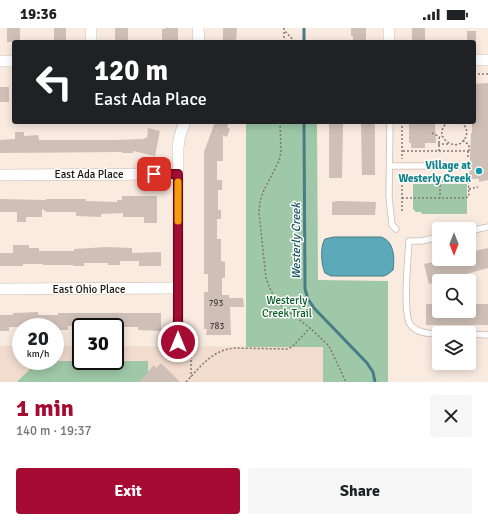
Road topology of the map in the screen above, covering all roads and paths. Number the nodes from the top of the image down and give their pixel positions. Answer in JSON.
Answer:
{"nodes":[{"id":1,"x":91,"y":28,"type":"edge"},
{"id":2,"x":198,"y":28,"type":"edge"},
{"id":3,"x":389,"y":28,"type":"edge"},
{"id":4,"x":284,"y":29,"type":"edge"},
{"id":5,"x":91,"y":40,"type":"edge"},
{"id":6,"x":198,"y":40,"type":"edge"},
{"id":7,"x":284,"y":40,"type":"edge"},
{"id":8,"x":293,"y":40,"type":"edge"},
{"id":9,"x":389,"y":40,"type":"edge"},
{"id":10,"x":476,"y":60,"type":"edge"},
{"id":11,"x":488,"y":60,"type":"edge"},
{"id":12,"x":0,"y":61,"type":"edge"},
{"id":13,"x":12,"y":61,"type":"edge"},
{"id":14,"x":476,"y":74,"type":"edge"},
{"id":15,"x":488,"y":74,"type":"edge"},
{"id":16,"x":184,"y":124,"type":"edge"},
{"id":17,"x":280,"y":124,"type":"edge"},
{"id":18,"x":390,"y":124,"type":"edge"},
{"id":19,"x":402,"y":124,"type":"edge"},
{"id":20,"x":446,"y":124,"type":"edge"},
{"id":21,"x":464,"y":124,"type":"edge"},
{"id":22,"x":432,"y":133,"type":"dead end"},
{"id":23,"x":442,"y":136,"type":"junction"},
{"id":24,"x":440,"y":137,"type":"junction"},
{"id":25,"x":464,"y":140,"type":"junction"},
{"id":26,"x":472,"y":143,"type":"dead end"},
{"id":27,"x":438,"y":144,"type":"junction"},
{"id":28,"x":449,"y":144,"type":"junction"},
{"id":29,"x":469,"y":145,"type":"junction"},
{"id":30,"x":439,"y":151,"type":"junction"},
{"id":31,"x":390,"y":166,"type":"junction"},
{"id":32,"x":465,"y":166,"type":"dead end"},
{"id":33,"x":178,"y":174,"type":"junction"},
{"id":34,"x":0,"y":175,"type":"edge"},
{"id":35,"x":440,"y":181,"type":"junction"},
{"id":36,"x":478,"y":188,"type":"dead end"},
{"id":37,"x":469,"y":189,"type":"junction"},
{"id":38,"x":402,"y":198,"type":"junction"},
{"id":39,"x":440,"y":198,"type":"junction"},
{"id":40,"x":402,"y":211,"type":"dead end"},
{"id":41,"x":488,"y":227,"type":"edge"},
{"id":42,"x":396,"y":229,"type":"dead end"},
{"id":43,"x":476,"y":229,"type":"edge"},
{"id":44,"x":432,"y":239,"type":"edge"},
{"id":45,"x":178,"y":288,"type":"junction"},
{"id":46,"x":0,"y":289,"type":"edge"},
{"id":47,"x":310,"y":328,"type":"junction"},
{"id":48,"x":432,"y":334,"type":"edge"},
{"id":49,"x":476,"y":334,"type":"edge"},
{"id":50,"x":488,"y":334,"type":"edge"},
{"id":51,"x":191,"y":340,"type":"dead end"},
{"id":52,"x":178,"y":342,"type":"dead end"},
{"id":53,"x":191,"y":377,"type":"junction"},
{"id":54,"x":186,"y":382,"type":"edge"},
{"id":55,"x":346,"y":382,"type":"edge"}],
"edges":[{"from":1,"to":5,"type":"street"},
{"from":2,"to":6,"type":"street"},
{"from":3,"to":9,"type":"street"},
{"from":4,"to":7,"type":"path"},
{"from":4,"to":8,"type":"path"},
{"from":10,"to":11,"type":"street"},
{"from":12,"to":13,"type":"street"},
{"from":14,"to":15,"type":"path"},
{"from":16,"to":33,"type":"street"},
{"from":17,"to":47,"type":"path"},
{"from":18,"to":31,"type":"lane"},
{"from":19,"to":30,"type":"path"},
{"from":20,"to":23,"type":"path"},
{"from":21,"to":25,"type":"path"},
{"from":22,"to":24,"type":"path"},
{"from":23,"to":24,"type":"path"},
{"from":23,"to":28,"type":"path"},
{"from":24,"to":27,"type":"path"},
{"from":25,"to":28,"type":"path"},
{"from":25,"to":29,"type":"path"},
{"from":26,"to":29,"type":"path"},
{"from":27,"to":28,"type":"path"},
{"from":27,"to":30,"type":"path"},
{"from":29,"to":30,"type":"path"},
{"from":31,"to":32,"type":"lane"},
{"from":31,"to":42,"type":"lane"},
{"from":33,"to":34,"type":"street","name":"East Ada Place"},
{"from":33,"to":45,"type":"street"},
{"from":35,"to":37,"type":"path"},
{"from":35,"to":38,"type":"path"},
{"from":35,"to":39,"type":"path"},
{"from":36,"to":37,"type":"path"},
{"from":37,"to":39,"type":"path"},
{"from":38,"to":39,"type":"path"},
{"from":38,"to":40,"type":"path"},
{"from":41,"to":43,"type":"lane"},
{"from":44,"to":48,"type":"lane"},
{"from":45,"to":46,"type":"street","name":"East Ohio Place"},
{"from":45,"to":52,"type":"street"},
{"from":47,"to":53,"type":"path"},
{"from":47,"to":55,"type":"path"},
{"from":49,"to":50,"type":"lane"},
{"from":51,"to":53,"type":"path"},
{"from":53,"to":54,"type":"path"}]}
